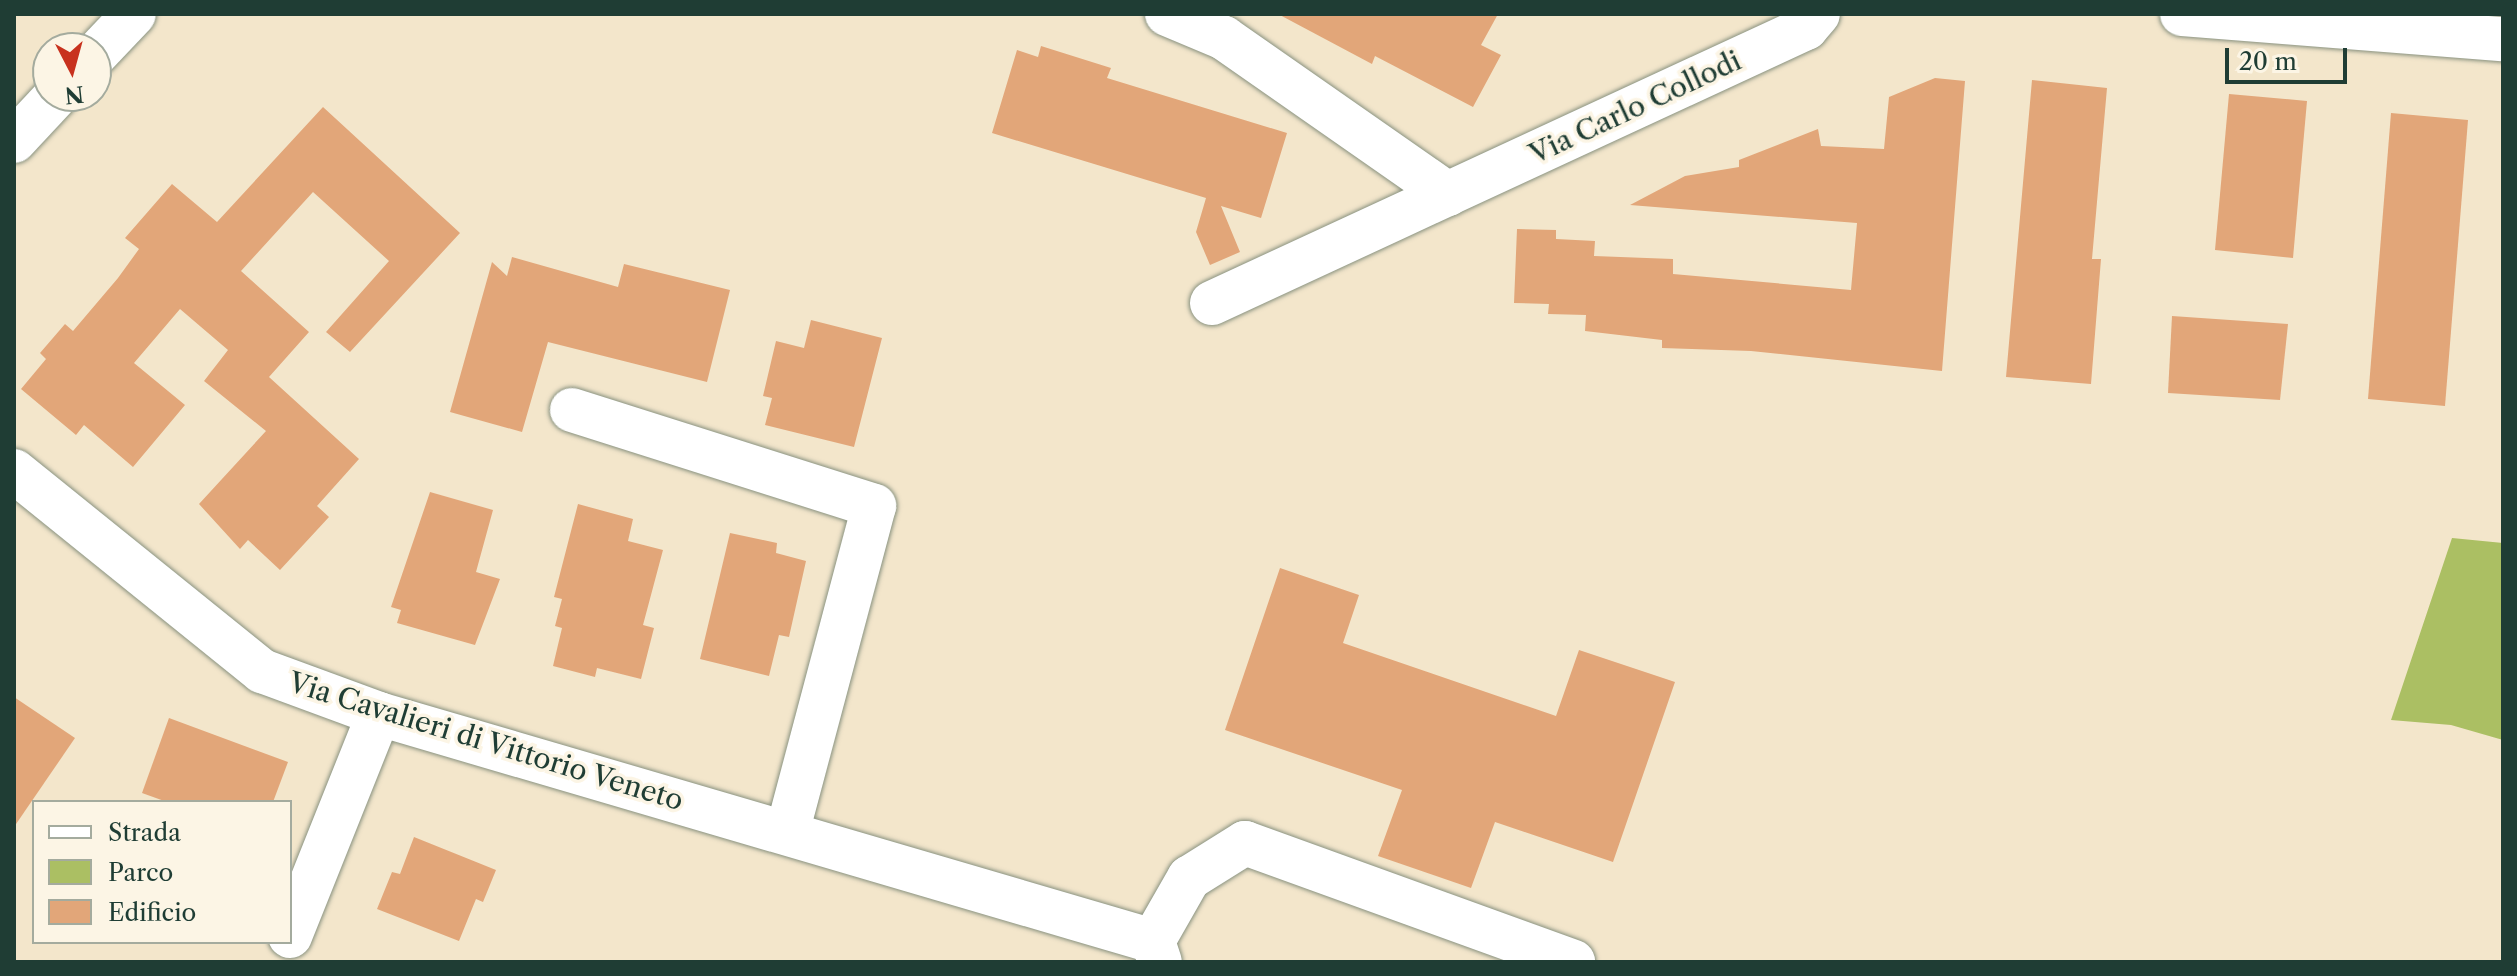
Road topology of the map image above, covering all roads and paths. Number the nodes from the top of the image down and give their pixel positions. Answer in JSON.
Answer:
{"nodes":[{"id":1,"x":1167,"y":14,"type":"edge"},
{"id":2,"x":1818,"y":14,"type":"edge"},
{"id":3,"x":2182,"y":14,"type":"edge"},
{"id":4,"x":128,"y":15,"type":"edge"},
{"id":5,"x":112,"y":34,"type":"edge"},
{"id":6,"x":2503,"y":39,"type":"edge"},
{"id":7,"x":1448,"y":194,"type":"junction"},
{"id":8,"x":1212,"y":303,"type":"dead end"},
{"id":9,"x":572,"y":410,"type":"dead end"},
{"id":10,"x":14,"y":471,"type":"edge"},
{"id":11,"x":379,"y":714,"type":"junction"},
{"id":12,"x":787,"y":832,"type":"junction"},
{"id":13,"x":292,"y":931,"type":"edge"},
{"id":14,"x":1157,"y":951,"type":"edge"},
{"id":15,"x":1573,"y":962,"type":"edge"}],
"edges":[{"from":1,"to":7,"type":"street"},
{"from":2,"to":7,"type":"street","name":"Via Carlo Collodi"},
{"from":3,"to":6,"type":"street"},
{"from":4,"to":5,"type":"street"},
{"from":7,"to":8,"type":"street","name":"Via Carlo Collodi"},
{"from":9,"to":12,"type":"street"},
{"from":10,"to":11,"type":"street","name":"Via Cavalieri di Vittorio Veneto"},
{"from":11,"to":12,"type":"street","name":"Via Cavalieri di Vittorio Veneto"},
{"from":11,"to":13,"type":"street"},
{"from":12,"to":14,"type":"street","name":"Via Cavalieri di Vittorio Veneto"},
{"from":14,"to":15,"type":"street"}]}
